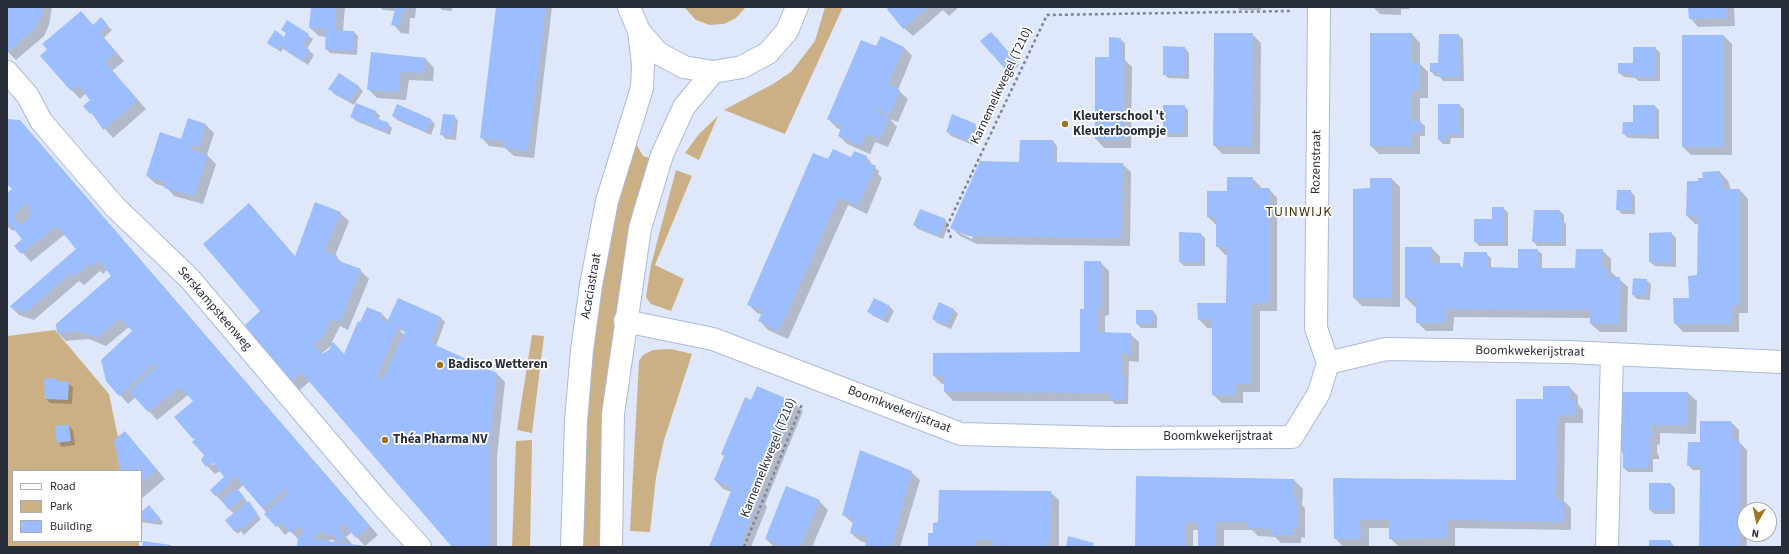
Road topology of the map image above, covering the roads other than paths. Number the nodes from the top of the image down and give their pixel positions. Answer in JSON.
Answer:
{"nodes":[{"id":1,"x":629,"y":7,"type":"edge"},
{"id":2,"x":797,"y":7,"type":"edge"},
{"id":3,"x":1319,"y":9,"type":"edge"},
{"id":4,"x":639,"y":30,"type":"junction"},
{"id":5,"x":7,"y":72,"type":"edge"},
{"id":6,"x":713,"y":72,"type":"junction"},
{"id":7,"x":625,"y":321,"type":"junction"},
{"id":8,"x":1612,"y":354,"type":"junction"},
{"id":9,"x":1782,"y":362,"type":"edge"},
{"id":10,"x":1328,"y":363,"type":"junction"},
{"id":11,"x":420,"y":547,"type":"edge"},
{"id":12,"x":572,"y":547,"type":"edge"},
{"id":13,"x":610,"y":547,"type":"edge"},
{"id":14,"x":1607,"y":547,"type":"edge"}],
"edges":[{"from":1,"to":4,"type":"street","name":"Acaciastraat"},
{"from":2,"to":6,"type":"street","name":"Acaciastraat"},
{"from":3,"to":10,"type":"street","name":"Rozenstraat"},
{"from":4,"to":6,"type":"street","name":"Acaciastraat"},
{"from":4,"to":12,"type":"street","name":"Acaciastraat"},
{"from":5,"to":11,"type":"street","name":"Serskampsteenweg"},
{"from":6,"to":7,"type":"street"},
{"from":7,"to":10,"type":"street","name":"Boomkwekerijstraat"},
{"from":7,"to":13,"type":"street"},
{"from":8,"to":9,"type":"street","name":"Boomkwekerijstraat"},
{"from":8,"to":10,"type":"street","name":"Boomkwekerijstraat"},
{"from":8,"to":14,"type":"street"}]}
